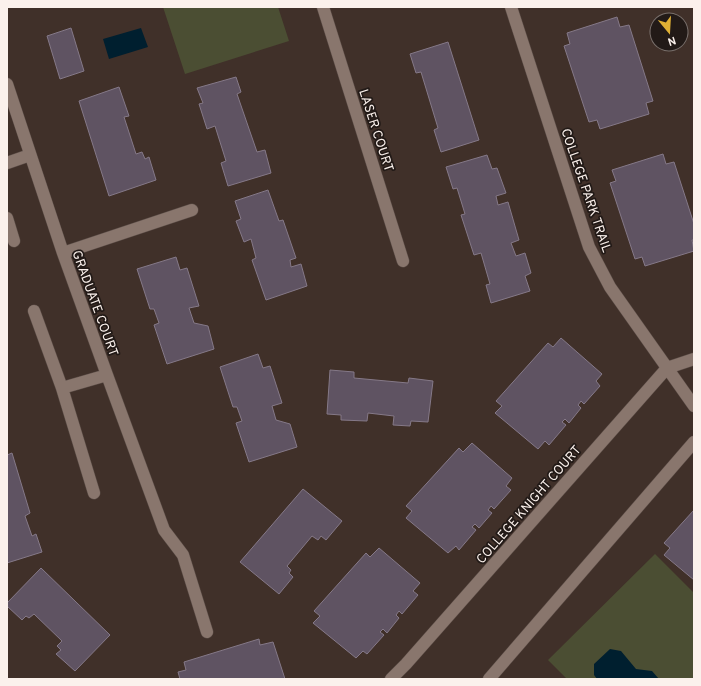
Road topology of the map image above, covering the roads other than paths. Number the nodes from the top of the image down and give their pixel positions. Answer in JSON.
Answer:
{"nodes":[{"id":1,"x":323,"y":7,"type":"edge"},
{"id":2,"x":511,"y":7,"type":"edge"},
{"id":3,"x":7,"y":84,"type":"edge"},
{"id":4,"x":30,"y":155,"type":"junction"},
{"id":5,"x":7,"y":163,"type":"edge"},
{"id":6,"x":192,"y":210,"type":"dead end"},
{"id":7,"x":7,"y":218,"type":"edge"},
{"id":8,"x":14,"y":241,"type":"dead end"},
{"id":9,"x":63,"y":253,"type":"junction"},
{"id":10,"x":404,"y":261,"type":"dead end"},
{"id":11,"x":34,"y":311,"type":"dead end"},
{"id":12,"x":694,"y":358,"type":"edge"},
{"id":13,"x":667,"y":368,"type":"junction"},
{"id":14,"x":107,"y":375,"type":"junction"},
{"id":15,"x":62,"y":388,"type":"junction"},
{"id":16,"x":694,"y":406,"type":"edge"},
{"id":17,"x":694,"y":442,"type":"edge"},
{"id":18,"x":94,"y":493,"type":"dead end"},
{"id":19,"x":207,"y":632,"type":"dead end"},
{"id":20,"x":391,"y":679,"type":"edge"},
{"id":21,"x":488,"y":679,"type":"edge"}],
"edges":[{"from":1,"to":10,"type":"street","name":"LASER COURT"},
{"from":2,"to":13,"type":"street","name":"COLLEGE PARK TRAIL"},
{"from":3,"to":4,"type":"street","name":"GRADUATE COURT"},
{"from":4,"to":5,"type":"street"},
{"from":4,"to":9,"type":"street","name":"GRADUATE COURT"},
{"from":6,"to":9,"type":"street"},
{"from":7,"to":8,"type":"street"},
{"from":9,"to":14,"type":"street","name":"GRADUATE COURT"},
{"from":11,"to":15,"type":"street"},
{"from":12,"to":13,"type":"street","name":"COLLEGE KNIGHT COURT"},
{"from":13,"to":16,"type":"street","name":"COLLEGE PARK TRAIL"},
{"from":13,"to":20,"type":"street","name":"COLLEGE KNIGHT COURT"},
{"from":14,"to":15,"type":"street"},
{"from":14,"to":19,"type":"street","name":"GRADUATE COURT"},
{"from":15,"to":18,"type":"street"},
{"from":17,"to":21,"type":"street"}]}
